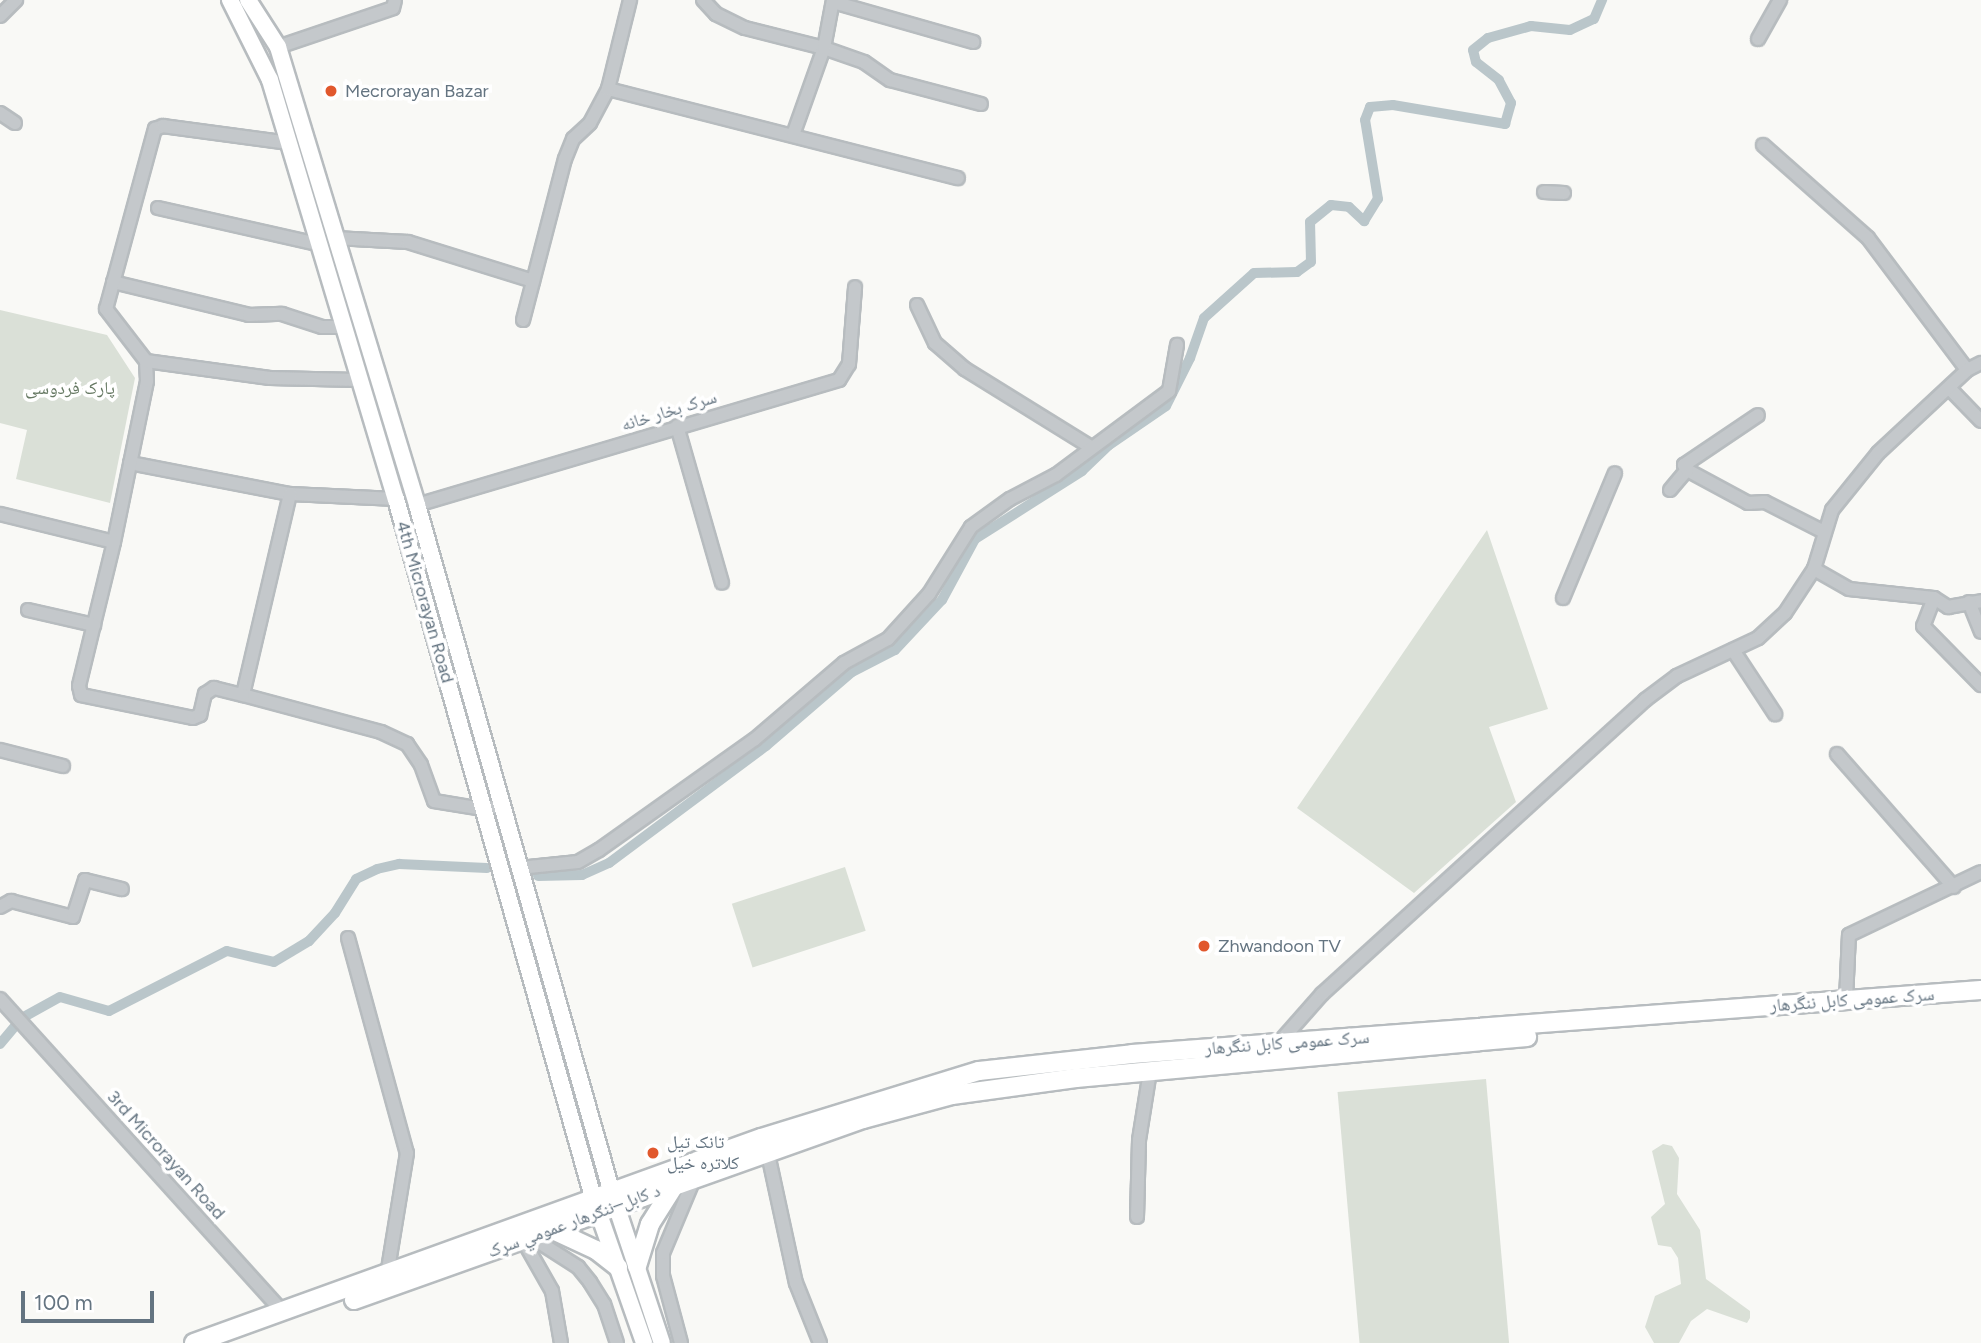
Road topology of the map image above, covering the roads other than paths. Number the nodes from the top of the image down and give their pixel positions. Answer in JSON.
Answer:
{"nodes":[{"id":1,"x":16,"y":0,"type":"edge"},
{"id":2,"x":230,"y":0,"type":"edge"},
{"id":3,"x":248,"y":0,"type":"edge"},
{"id":4,"x":396,"y":0,"type":"edge"},
{"id":5,"x":630,"y":0,"type":"edge"},
{"id":6,"x":703,"y":0,"type":"edge"},
{"id":7,"x":1780,"y":0,"type":"edge"},
{"id":8,"x":833,"y":1,"type":"edge"},
{"id":9,"x":0,"y":16,"type":"edge"},
{"id":10,"x":1758,"y":40,"type":"dead end"},
{"id":11,"x":973,"y":42,"type":"dead end"},
{"id":12,"x":278,"y":47,"type":"junction"},
{"id":13,"x":824,"y":48,"type":"junction"},
{"id":14,"x":608,"y":89,"type":"junction"},
{"id":15,"x":981,"y":104,"type":"dead end"},
{"id":16,"x":0,"y":113,"type":"edge"},
{"id":17,"x":15,"y":123,"type":"dead end"},
{"id":18,"x":793,"y":135,"type":"junction"},
{"id":19,"x":289,"y":143,"type":"junction"},
{"id":20,"x":1763,"y":145,"type":"dead end"},
{"id":21,"x":958,"y":178,"type":"dead end"},
{"id":22,"x":1544,"y":192,"type":"dead end"},
{"id":23,"x":1564,"y":193,"type":"dead end"},
{"id":24,"x":158,"y":208,"type":"dead end"},
{"id":25,"x":337,"y":244,"type":"junction"},
{"id":26,"x":319,"y":250,"type":"junction"},
{"id":27,"x":533,"y":281,"type":"junction"},
{"id":28,"x":114,"y":282,"type":"junction"},
{"id":29,"x":855,"y":287,"type":"dead end"},
{"id":30,"x":917,"y":305,"type":"dead end"},
{"id":31,"x":523,"y":320,"type":"dead end"},
{"id":32,"x":343,"y":327,"type":"junction"},
{"id":33,"x":1177,"y":345,"type":"dead end"},
{"id":34,"x":146,"y":361,"type":"junction"},
{"id":35,"x":1981,"y":364,"type":"edge"},
{"id":36,"x":1967,"y":370,"type":"junction"},
{"id":37,"x":358,"y":380,"type":"junction"},
{"id":38,"x":1951,"y":390,"type":"junction"},
{"id":39,"x":1758,"y":415,"type":"dead end"},
{"id":40,"x":1981,"y":421,"type":"edge"},
{"id":41,"x":677,"y":426,"type":"junction"},
{"id":42,"x":1090,"y":446,"type":"junction"},
{"id":43,"x":130,"y":463,"type":"junction"},
{"id":44,"x":1687,"y":470,"type":"junction"},
{"id":45,"x":1615,"y":472,"type":"dead end"},
{"id":46,"x":1670,"y":489,"type":"dead end"},
{"id":47,"x":290,"y":494,"type":"junction"},
{"id":48,"x":396,"y":499,"type":"junction"},
{"id":49,"x":417,"y":505,"type":"junction"},
{"id":50,"x":0,"y":514,"type":"edge"},
{"id":51,"x":1824,"y":533,"type":"junction"},
{"id":52,"x":114,"y":542,"type":"junction"},
{"id":53,"x":1814,"y":569,"type":"junction"},
{"id":54,"x":722,"y":583,"type":"dead end"},
{"id":55,"x":1563,"y":598,"type":"dead end"},
{"id":56,"x":1934,"y":598,"type":"junction"},
{"id":57,"x":1975,"y":601,"type":"edge"},
{"id":58,"x":28,"y":610,"type":"dead end"},
{"id":59,"x":94,"y":625,"type":"junction"},
{"id":60,"x":1981,"y":632,"type":"edge"},
{"id":61,"x":1733,"y":650,"type":"junction"},
{"id":62,"x":1981,"y":685,"type":"edge"},
{"id":63,"x":243,"y":695,"type":"junction"},
{"id":64,"x":1775,"y":713,"type":"dead end"},
{"id":65,"x":0,"y":750,"type":"edge"},
{"id":66,"x":1836,"y":754,"type":"dead end"},
{"id":67,"x":63,"y":766,"type":"dead end"},
{"id":68,"x":500,"y":806,"type":"junction"},
{"id":69,"x":483,"y":809,"type":"junction"},
{"id":70,"x":519,"y":868,"type":"junction"},
{"id":71,"x":1981,"y":872,"type":"edge"},
{"id":72,"x":1954,"y":887,"type":"junction"},
{"id":73,"x":122,"y":889,"type":"dead end"},
{"id":74,"x":0,"y":908,"type":"edge"},
{"id":75,"x":348,"y":938,"type":"dead end"},
{"id":76,"x":1981,"y":990,"type":"edge"},
{"id":77,"x":0,"y":999,"type":"edge"},
{"id":78,"x":1846,"y":1000,"type":"junction"},
{"id":79,"x":1981,"y":1001,"type":"edge"},
{"id":80,"x":1275,"y":1051,"type":"junction"},
{"id":81,"x":1150,"y":1071,"type":"junction"},
{"id":82,"x":768,"y":1154,"type":"junction"},
{"id":83,"x":694,"y":1179,"type":"junction"},
{"id":84,"x":674,"y":1186,"type":"junction"},
{"id":85,"x":614,"y":1198,"type":"junction"},
{"id":86,"x":596,"y":1204,"type":"junction"},
{"id":87,"x":1137,"y":1217,"type":"dead end"},
{"id":88,"x":551,"y":1229,"type":"junction"},
{"id":89,"x":527,"y":1238,"type":"junction"},
{"id":90,"x":637,"y":1266,"type":"junction"},
{"id":91,"x":618,"y":1267,"type":"junction"},
{"id":92,"x":387,"y":1275,"type":"junction"},
{"id":93,"x":282,"y":1311,"type":"junction"},
{"id":94,"x":194,"y":1343,"type":"edge"},
{"id":95,"x":228,"y":1343,"type":"edge"},
{"id":96,"x":561,"y":1343,"type":"edge"},
{"id":97,"x":617,"y":1343,"type":"edge"},
{"id":98,"x":644,"y":1343,"type":"edge"},
{"id":99,"x":662,"y":1343,"type":"edge"},
{"id":100,"x":681,"y":1343,"type":"edge"},
{"id":101,"x":820,"y":1343,"type":"edge"}],
"edges":[{"from":1,"to":9,"type":"street"},
{"from":2,"to":19,"type":"main road","name":"4th Microrayan Road"},
{"from":3,"to":12,"type":"main road","name":"4th Microrayan Road"},
{"from":4,"to":12,"type":"street"},
{"from":5,"to":14,"type":"street"},
{"from":6,"to":13,"type":"street"},
{"from":7,"to":10,"type":"street"},
{"from":8,"to":11,"type":"street"},
{"from":8,"to":13,"type":"street"},
{"from":12,"to":25,"type":"main road","name":"4th Microrayan Road"},
{"from":13,"to":15,"type":"street"},
{"from":13,"to":18,"type":"street"},
{"from":14,"to":18,"type":"street"},
{"from":14,"to":27,"type":"street"},
{"from":16,"to":17,"type":"street"},
{"from":18,"to":21,"type":"street"},
{"from":19,"to":26,"type":"main road","name":"4th Microrayan Road"},
{"from":19,"to":28,"type":"street"},
{"from":20,"to":36,"type":"street"},
{"from":22,"to":23,"type":"street"},
{"from":24,"to":26,"type":"street"},
{"from":25,"to":26,"type":"main road"},
{"from":25,"to":27,"type":"street"},
{"from":25,"to":49,"type":"main road","name":"4th Microrayan Road"},
{"from":26,"to":32,"type":"main road","name":"4th Microrayan Road"},
{"from":27,"to":31,"type":"street"},
{"from":28,"to":32,"type":"street"},
{"from":28,"to":34,"type":"street"},
{"from":29,"to":41,"type":"street","name":"سرک بخار خانه"},
{"from":30,"to":42,"type":"street"},
{"from":32,"to":37,"type":"main road","name":"4th Microrayan Road"},
{"from":33,"to":42,"type":"street"},
{"from":34,"to":37,"type":"street"},
{"from":34,"to":43,"type":"street"},
{"from":35,"to":36,"type":"street"},
{"from":36,"to":38,"type":"street"},
{"from":37,"to":48,"type":"main road","name":"4th Microrayan Road"},
{"from":38,"to":40,"type":"street"},
{"from":38,"to":51,"type":"street"},
{"from":39,"to":44,"type":"street"},
{"from":41,"to":49,"type":"street","name":"سرک بخار خانه"},
{"from":41,"to":54,"type":"street"},
{"from":42,"to":70,"type":"street"},
{"from":43,"to":47,"type":"street"},
{"from":43,"to":52,"type":"street"},
{"from":44,"to":46,"type":"street"},
{"from":44,"to":51,"type":"street"},
{"from":45,"to":55,"type":"street"},
{"from":47,"to":48,"type":"street"},
{"from":47,"to":63,"type":"street"},
{"from":48,"to":69,"type":"main road","name":"4th Microrayan Road"},
{"from":49,"to":68,"type":"main road","name":"4th Microrayan Road"},
{"from":50,"to":52,"type":"street"},
{"from":51,"to":53,"type":"street"},
{"from":52,"to":59,"type":"street"},
{"from":53,"to":56,"type":"street"},
{"from":53,"to":61,"type":"street"},
{"from":56,"to":57,"type":"street"},
{"from":56,"to":62,"type":"street"},
{"from":57,"to":60,"type":"street"},
{"from":58,"to":59,"type":"street"},
{"from":59,"to":63,"type":"street"},
{"from":61,"to":64,"type":"street"},
{"from":61,"to":80,"type":"street"},
{"from":63,"to":69,"type":"street"},
{"from":65,"to":67,"type":"street"},
{"from":66,"to":72,"type":"street"},
{"from":68,"to":69,"type":"street"},
{"from":68,"to":70,"type":"main road","name":"4th Microrayan Road"},
{"from":69,"to":86,"type":"main road","name":"4th Microrayan Road"},
{"from":70,"to":85,"type":"main road","name":"4th Microrayan Road"},
{"from":71,"to":72,"type":"street"},
{"from":72,"to":78,"type":"street"},
{"from":73,"to":74,"type":"street"},
{"from":75,"to":92,"type":"street"},
{"from":76,"to":78,"type":"highway","name":"سرک عمومی کابل ننگرهار"},
{"from":77,"to":93,"type":"street","name":"3rd Microrayan Road"},
{"from":78,"to":80,"type":"highway","name":"سرک عمومی کابل ننگرهار"},
{"from":79,"to":80,"type":"highway","name":"سرک عمومی کابل ننگرهار"},
{"from":80,"to":81,"type":"highway","name":"د کابل–ننګرهار عمومي سړک"},
{"from":80,"to":85,"type":"highway","name":"سرک عمومی کابل ننگرهار"},
{"from":81,"to":82,"type":"highway","name":"د کابل–ننګرهار عمومي سړک"},
{"from":81,"to":87,"type":"street"},
{"from":82,"to":83,"type":"highway","name":"د کابل–ننګرهار عمومي سړک"},
{"from":82,"to":101,"type":"street"},
{"from":83,"to":84,"type":"highway","name":"د کابل–ننګرهار عمومي سړک"},
{"from":83,"to":100,"type":"street"},
{"from":84,"to":85,"type":"highway","name":"د کابل–ننګرهار عمومي سړک"},
{"from":84,"to":90,"type":"highway"},
{"from":85,"to":86,"type":"highway","name":"د کابل–ننګرهار عمومي سړک"},
{"from":85,"to":90,"type":"main road","name":"4th Microrayan Road"},
{"from":86,"to":88,"type":"highway","name":"د کابل–ننګرهار عمومي سړک"},
{"from":86,"to":91,"type":"main road","name":"4th Microrayan Road"},
{"from":86,"to":92,"type":"highway","name":"د کابل–ننګرهار عمومي سړک"},
{"from":88,"to":89,"type":"highway","name":"د کابل–ننګرهار عمومي سړک"},
{"from":88,"to":91,"type":"highway"},
{"from":89,"to":95,"type":"highway","name":"د کابل–ننګرهار عمومي سړک"},
{"from":89,"to":96,"type":"street"},
{"from":89,"to":97,"type":"street"},
{"from":90,"to":99,"type":"main road","name":"4th Microrayan Road"},
{"from":91,"to":98,"type":"main road","name":"4th Microrayan Road"},
{"from":92,"to":93,"type":"highway","name":"د کابل–ننګرهار عمومي سړک"},
{"from":93,"to":94,"type":"highway","name":"د کابل–ننګرهار عمومي سړک"}]}
